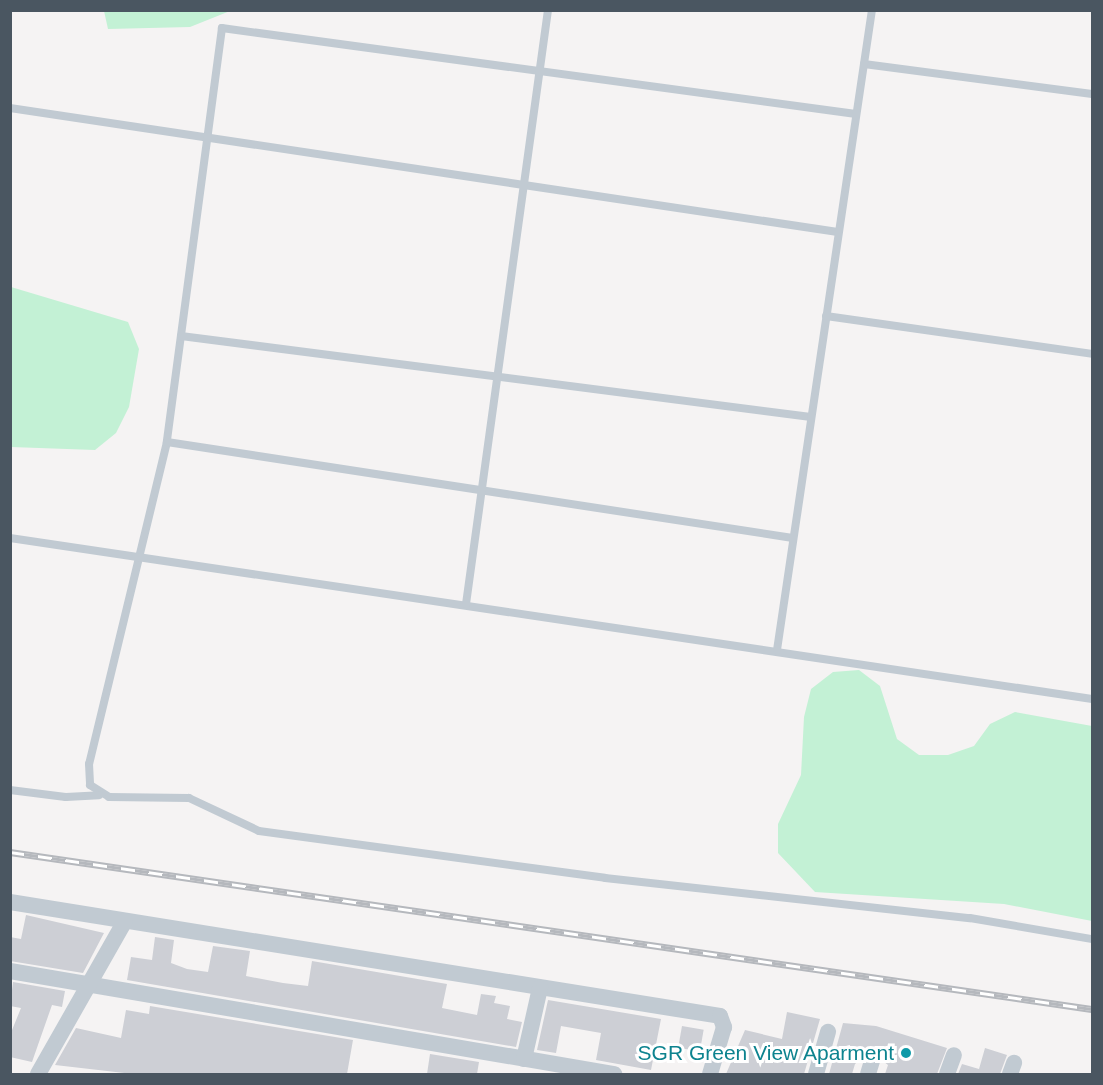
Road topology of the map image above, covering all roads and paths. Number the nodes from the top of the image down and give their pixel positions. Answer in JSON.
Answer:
{"nodes":[{"id":1,"x":548,"y":10,"type":"edge"},
{"id":2,"x":872,"y":10,"type":"edge"},
{"id":3,"x":864,"y":64,"type":"junction"},
{"id":4,"x":540,"y":69,"type":"junction"},
{"id":5,"x":1092,"y":94,"type":"edge"},
{"id":6,"x":10,"y":108,"type":"edge"},
{"id":7,"x":856,"y":114,"type":"junction"},
{"id":8,"x":208,"y":136,"type":"junction"},
{"id":9,"x":524,"y":184,"type":"junction"},
{"id":10,"x":838,"y":232,"type":"junction"},
{"id":11,"x":826,"y":316,"type":"junction"},
{"id":12,"x":181,"y":336,"type":"junction"},
{"id":13,"x":1092,"y":354,"type":"edge"},
{"id":14,"x":499,"y":375,"type":"junction"},
{"id":15,"x":811,"y":417,"type":"junction"},
{"id":16,"x":167,"y":442,"type":"junction"},
{"id":17,"x":482,"y":492,"type":"junction"},
{"id":18,"x":10,"y":537,"type":"edge"},
{"id":19,"x":793,"y":538,"type":"junction"},
{"id":20,"x":141,"y":558,"type":"junction"},
{"id":21,"x":465,"y":604,"type":"junction"},
{"id":22,"x":777,"y":650,"type":"junction"},
{"id":23,"x":1092,"y":699,"type":"edge"},
{"id":24,"x":10,"y":790,"type":"edge"},
{"id":25,"x":99,"y":795,"type":"junction"},
{"id":26,"x":10,"y":902,"type":"edge"},
{"id":27,"x":125,"y":921,"type":"junction"},
{"id":28,"x":1092,"y":939,"type":"edge"},
{"id":29,"x":10,"y":970,"type":"edge"},
{"id":30,"x":89,"y":984,"type":"junction"},
{"id":31,"x":540,"y":987,"type":"junction"},
{"id":32,"x":828,"y":1032,"type":"dead end"},
{"id":33,"x":954,"y":1055,"type":"dead end"},
{"id":34,"x":524,"y":1059,"type":"junction"},
{"id":35,"x":38,"y":1074,"type":"edge"},
{"id":36,"x":614,"y":1074,"type":"edge"},
{"id":37,"x":710,"y":1074,"type":"edge"},
{"id":38,"x":816,"y":1074,"type":"edge"},
{"id":39,"x":946,"y":1074,"type":"edge"}],
"edges":[{"from":1,"to":4,"type":"lane"},
{"from":2,"to":3,"type":"lane"},
{"from":3,"to":5,"type":"lane"},
{"from":3,"to":7,"type":"lane"},
{"from":4,"to":7,"type":"lane"},
{"from":4,"to":8,"type":"lane"},
{"from":4,"to":9,"type":"lane"},
{"from":6,"to":8,"type":"lane"},
{"from":7,"to":10,"type":"lane"},
{"from":8,"to":9,"type":"lane"},
{"from":8,"to":12,"type":"lane"},
{"from":9,"to":10,"type":"lane"},
{"from":9,"to":14,"type":"lane"},
{"from":10,"to":11,"type":"lane"},
{"from":11,"to":13,"type":"lane"},
{"from":11,"to":15,"type":"lane"},
{"from":12,"to":14,"type":"lane"},
{"from":12,"to":16,"type":"lane"},
{"from":14,"to":15,"type":"lane"},
{"from":14,"to":17,"type":"lane"},
{"from":15,"to":19,"type":"lane"},
{"from":16,"to":17,"type":"lane"},
{"from":16,"to":20,"type":"lane"},
{"from":17,"to":19,"type":"lane"},
{"from":17,"to":21,"type":"lane"},
{"from":18,"to":20,"type":"lane"},
{"from":19,"to":22,"type":"lane"},
{"from":20,"to":21,"type":"lane"},
{"from":20,"to":25,"type":"lane"},
{"from":21,"to":22,"type":"lane"},
{"from":22,"to":23,"type":"lane"},
{"from":24,"to":25,"type":"lane"},
{"from":25,"to":28,"type":"lane"},
{"from":26,"to":27,"type":"street"},
{"from":27,"to":30,"type":"street"},
{"from":27,"to":31,"type":"street"},
{"from":29,"to":30,"type":"street"},
{"from":30,"to":34,"type":"street"},
{"from":30,"to":35,"type":"street"},
{"from":31,"to":34,"type":"street"},
{"from":31,"to":37,"type":"street"},
{"from":32,"to":38,"type":"street"},
{"from":33,"to":39,"type":"street"},
{"from":34,"to":36,"type":"street"}]}
